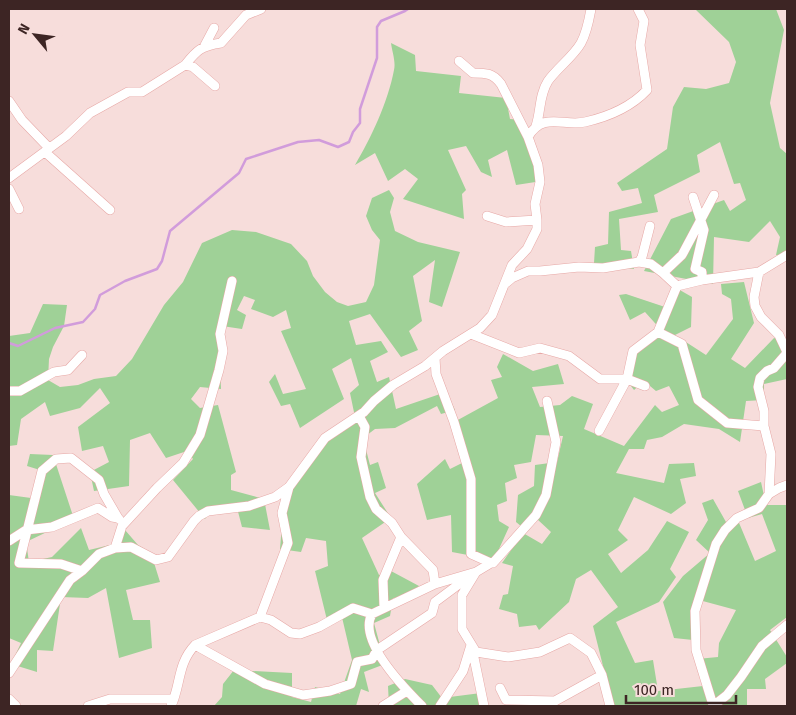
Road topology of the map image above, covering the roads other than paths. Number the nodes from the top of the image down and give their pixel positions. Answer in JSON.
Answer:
{"nodes":[{"id":1,"x":261,"y":9,"type":"edge"},
{"id":2,"x":591,"y":9,"type":"edge"},
{"id":3,"x":638,"y":9,"type":"edge"},
{"id":4,"x":214,"y":28,"type":"dead end"},
{"id":5,"x":205,"y":45,"type":"junction"},
{"id":6,"x":459,"y":61,"type":"dead end"},
{"id":7,"x":185,"y":65,"type":"junction"},
{"id":8,"x":215,"y":86,"type":"dead end"},
{"id":9,"x":9,"y":101,"type":"edge"},
{"id":10,"x":536,"y":126,"type":"junction"},
{"id":11,"x":528,"y":137,"type":"junction"},
{"id":12,"x":47,"y":150,"type":"junction"},
{"id":13,"x":9,"y":178,"type":"edge"},
{"id":14,"x":9,"y":189,"type":"edge"},
{"id":15,"x":714,"y":194,"type":"dead end"},
{"id":16,"x":693,"y":197,"type":"dead end"},
{"id":17,"x":19,"y":209,"type":"dead end"},
{"id":18,"x":110,"y":210,"type":"dead end"},
{"id":19,"x":487,"y":216,"type":"dead end"},
{"id":20,"x":701,"y":218,"type":"junction"},
{"id":21,"x":537,"y":220,"type":"junction"},
{"id":22,"x":650,"y":226,"type":"dead end"},
{"id":23,"x":787,"y":255,"type":"edge"},
{"id":24,"x":639,"y":262,"type":"junction"},
{"id":25,"x":663,"y":272,"type":"junction"},
{"id":26,"x":760,"y":272,"type":"junction"},
{"id":27,"x":702,"y":280,"type":"junction"},
{"id":28,"x":232,"y":281,"type":"dead end"},
{"id":29,"x":506,"y":284,"type":"junction"},
{"id":30,"x":677,"y":286,"type":"junction"},
{"id":31,"x":658,"y":332,"type":"junction"},
{"id":32,"x":471,"y":334,"type":"junction"},
{"id":33,"x":787,"y":352,"type":"edge"},
{"id":34,"x":82,"y":355,"type":"dead end"},
{"id":35,"x":435,"y":358,"type":"junction"},
{"id":36,"x":626,"y":379,"type":"junction"},
{"id":37,"x":645,"y":386,"type":"dead end"},
{"id":38,"x":9,"y":391,"type":"edge"},
{"id":39,"x":547,"y":401,"type":"dead end"},
{"id":40,"x":359,"y":416,"type":"junction"},
{"id":41,"x":764,"y":426,"type":"junction"},
{"id":42,"x":599,"y":430,"type":"dead end"},
{"id":43,"x":787,"y":485,"type":"edge"},
{"id":44,"x":290,"y":487,"type":"junction"},
{"id":45,"x":769,"y":494,"type":"junction"},
{"id":46,"x":118,"y":518,"type":"junction"},
{"id":47,"x":122,"y":526,"type":"junction"},
{"id":48,"x":26,"y":530,"type":"junction"},
{"id":49,"x":400,"y":537,"type":"junction"},
{"id":50,"x":9,"y":541,"type":"edge"},
{"id":51,"x":115,"y":548,"type":"junction"},
{"id":52,"x":491,"y":563,"type":"junction"},
{"id":53,"x":82,"y":571,"type":"junction"},
{"id":54,"x":476,"y":572,"type":"junction"},
{"id":55,"x":435,"y":584,"type":"junction"},
{"id":56,"x":384,"y":608,"type":"junction"},
{"id":57,"x":372,"y":614,"type":"junction"},
{"id":58,"x":260,"y":617,"type":"junction"},
{"id":59,"x":787,"y":624,"type":"edge"},
{"id":60,"x":195,"y":645,"type":"junction"},
{"id":61,"x":471,"y":645,"type":"junction"},
{"id":62,"x":377,"y":650,"type":"junction"},
{"id":63,"x":9,"y":673,"type":"edge"},
{"id":64,"x":602,"y":675,"type":"junction"},
{"id":65,"x":500,"y":688,"type":"dead end"},
{"id":66,"x":407,"y":690,"type":"junction"},
{"id":67,"x":9,"y":699,"type":"edge"},
{"id":68,"x":172,"y":702,"type":"edge"},
{"id":69,"x":16,"y":706,"type":"edge"},
{"id":70,"x":88,"y":706,"type":"edge"},
{"id":71,"x":383,"y":706,"type":"edge"},
{"id":72,"x":422,"y":706,"type":"edge"},
{"id":73,"x":440,"y":706,"type":"edge"},
{"id":74,"x":484,"y":706,"type":"edge"},
{"id":75,"x":610,"y":706,"type":"edge"},
{"id":76,"x":714,"y":706,"type":"edge"}],
"edges":[{"from":1,"to":5,"type":"street"},
{"from":2,"to":10,"type":"street"},
{"from":3,"to":10,"type":"street"},
{"from":4,"to":5,"type":"street"},
{"from":5,"to":7,"type":"street"},
{"from":6,"to":11,"type":"street"},
{"from":7,"to":8,"type":"street"},
{"from":7,"to":12,"type":"street"},
{"from":9,"to":12,"type":"street"},
{"from":10,"to":11,"type":"street"},
{"from":11,"to":21,"type":"street"},
{"from":12,"to":13,"type":"street"},
{"from":12,"to":18,"type":"street"},
{"from":14,"to":17,"type":"street"},
{"from":15,"to":20,"type":"street"},
{"from":16,"to":20,"type":"street"},
{"from":19,"to":21,"type":"street"},
{"from":20,"to":25,"type":"street"},
{"from":20,"to":27,"type":"street"},
{"from":21,"to":29,"type":"street"},
{"from":22,"to":24,"type":"street"},
{"from":23,"to":26,"type":"street"},
{"from":24,"to":25,"type":"street"},
{"from":24,"to":29,"type":"street"},
{"from":25,"to":30,"type":"street"},
{"from":26,"to":27,"type":"street"},
{"from":26,"to":33,"type":"street"},
{"from":27,"to":30,"type":"street"},
{"from":28,"to":47,"type":"street"},
{"from":29,"to":32,"type":"street"},
{"from":30,"to":31,"type":"street"},
{"from":31,"to":36,"type":"street"},
{"from":31,"to":41,"type":"street"},
{"from":32,"to":35,"type":"street"},
{"from":32,"to":36,"type":"street"},
{"from":33,"to":41,"type":"street"},
{"from":34,"to":38,"type":"street"},
{"from":35,"to":40,"type":"street"},
{"from":35,"to":52,"type":"street"},
{"from":36,"to":37,"type":"street"},
{"from":36,"to":42,"type":"street"},
{"from":39,"to":52,"type":"street"},
{"from":40,"to":44,"type":"street"},
{"from":40,"to":49,"type":"street"},
{"from":41,"to":45,"type":"street"},
{"from":43,"to":45,"type":"street"},
{"from":44,"to":51,"type":"street"},
{"from":44,"to":58,"type":"street"},
{"from":45,"to":76,"type":"street"},
{"from":46,"to":47,"type":"street"},
{"from":46,"to":48,"type":"street"},
{"from":46,"to":48,"type":"street"},
{"from":47,"to":51,"type":"street"},
{"from":48,"to":50,"type":"street"},
{"from":48,"to":53,"type":"street"},
{"from":49,"to":55,"type":"street"},
{"from":49,"to":56,"type":"street"},
{"from":51,"to":53,"type":"street"},
{"from":52,"to":54,"type":"street"},
{"from":53,"to":63,"type":"street"},
{"from":54,"to":55,"type":"street"},
{"from":54,"to":61,"type":"street"},
{"from":54,"to":62,"type":"street"},
{"from":55,"to":56,"type":"street"},
{"from":56,"to":57,"type":"street"},
{"from":57,"to":58,"type":"street"},
{"from":57,"to":62,"type":"street"},
{"from":58,"to":60,"type":"street"},
{"from":59,"to":76,"type":"street"},
{"from":60,"to":62,"type":"street"},
{"from":60,"to":68,"type":"street"},
{"from":61,"to":64,"type":"street"},
{"from":61,"to":73,"type":"street"},
{"from":61,"to":74,"type":"street"},
{"from":62,"to":66,"type":"street"},
{"from":64,"to":65,"type":"street"},
{"from":64,"to":75,"type":"street"},
{"from":66,"to":71,"type":"street"},
{"from":66,"to":72,"type":"street"},
{"from":67,"to":69,"type":"street"},
{"from":68,"to":70,"type":"street"}]}
